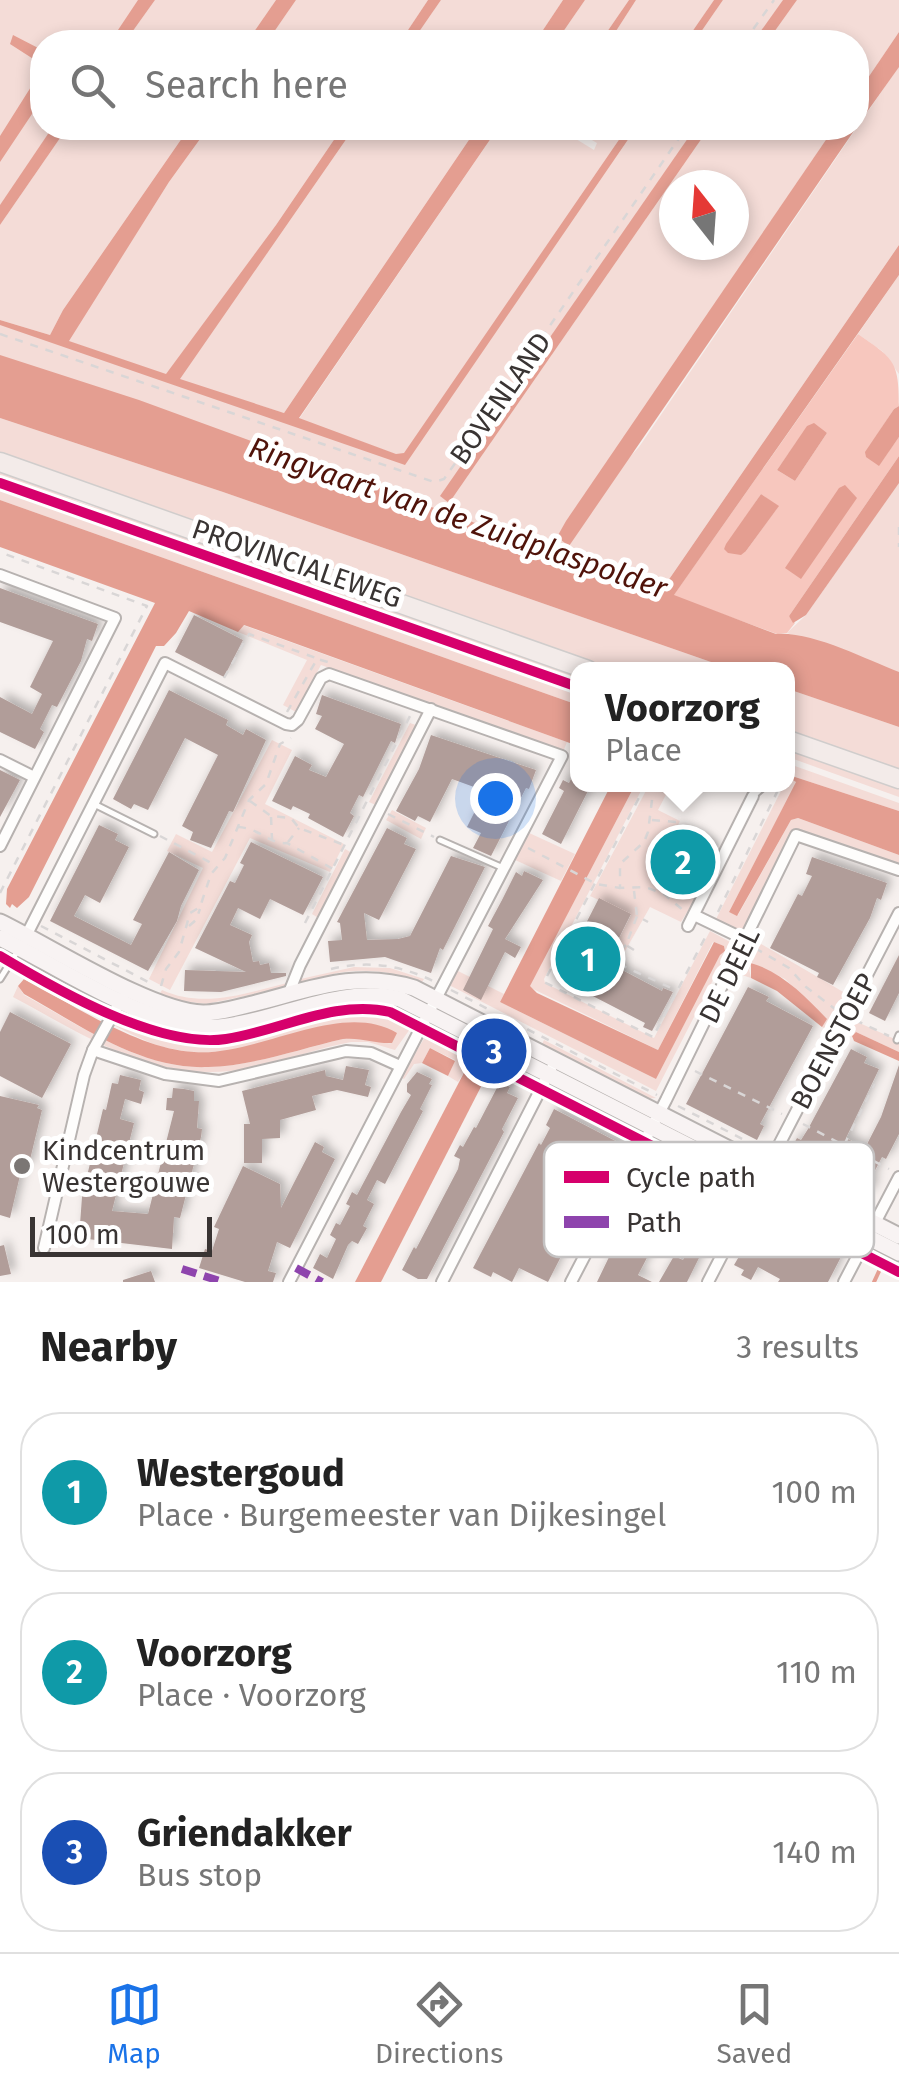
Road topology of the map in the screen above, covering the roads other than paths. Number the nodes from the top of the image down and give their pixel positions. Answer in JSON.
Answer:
{"nodes":[{"id":1,"x":0,"y":462,"type":"edge"},
{"id":2,"x":0,"y":574,"type":"edge"},
{"id":3,"x":570,"y":664,"type":"edge"},
{"id":4,"x":431,"y":709,"type":"junction"},
{"id":5,"x":292,"y":725,"type":"junction"},
{"id":6,"x":291,"y":738,"type":"road end"},
{"id":7,"x":795,"y":742,"type":"edge"},
{"id":8,"x":0,"y":760,"type":"edge"},
{"id":9,"x":34,"y":777,"type":"junction"},
{"id":10,"x":899,"y":779,"type":"edge"},
{"id":11,"x":759,"y":792,"type":"edge"},
{"id":12,"x":749,"y":801,"type":"joint"},
{"id":13,"x":94,"y":804,"type":"junction"},
{"id":14,"x":154,"y":834,"type":"road end"},
{"id":15,"x":440,"y":840,"type":"road end"},
{"id":16,"x":0,"y":846,"type":"edge"},
{"id":17,"x":504,"y":868,"type":"junction"},
{"id":18,"x":899,"y":870,"type":"edge"},
{"id":19,"x":899,"y":913,"type":"edge"},
{"id":20,"x":0,"y":922,"type":"edge"},
{"id":21,"x":27,"y":935,"type":"junction"},
{"id":22,"x":0,"y":938,"type":"edge"},
{"id":23,"x":746,"y":940,"type":"junction"},
{"id":24,"x":0,"y":979,"type":"edge"},
{"id":25,"x":125,"y":994,"type":"junction"},
{"id":26,"x":290,"y":1002,"type":"junction"},
{"id":27,"x":432,"y":1005,"type":"junction"},
{"id":28,"x":93,"y":1050,"type":"junction"},
{"id":29,"x":400,"y":1066,"type":"junction"},
{"id":30,"x":549,"y":1074,"type":"junction"},
{"id":31,"x":652,"y":1126,"type":"junction"},
{"id":32,"x":644,"y":1142,"type":"edge"},
{"id":33,"x":683,"y":1142,"type":"edge"},
{"id":34,"x":780,"y":1142,"type":"edge"},
{"id":35,"x":899,"y":1178,"type":"edge"},
{"id":36,"x":874,"y":1224,"type":"edge"},
{"id":37,"x":874,"y":1230,"type":"edge"},
{"id":38,"x":874,"y":1234,"type":"edge"},
{"id":39,"x":899,"y":1236,"type":"edge"},
{"id":40,"x":44,"y":1248,"type":"dead end"},
{"id":41,"x":583,"y":1257,"type":"edge"},
{"id":42,"x":721,"y":1257,"type":"edge"},
{"id":43,"x":856,"y":1257,"type":"edge"},
{"id":44,"x":894,"y":1269,"type":"edge"},
{"id":45,"x":289,"y":1282,"type":"edge"},
{"id":46,"x":442,"y":1282,"type":"edge"},
{"id":47,"x":570,"y":1282,"type":"edge"},
{"id":48,"x":708,"y":1282,"type":"edge"},
{"id":49,"x":844,"y":1282,"type":"edge"}],
"edges":[{"from":1,"to":3,"type":"main road","name":"PROVINCIALEWEG"},
{"from":2,"to":9,"type":"street"},
{"from":4,"to":5,"type":"street"},
{"from":4,"to":17,"type":"street"},
{"from":4,"to":26,"type":"street"},
{"from":5,"to":6,"type":"street"},
{"from":5,"to":13,"type":"street"},
{"from":7,"to":10,"type":"main road"},
{"from":8,"to":9,"type":"street"},
{"from":9,"to":16,"type":"street"},
{"from":11,"to":12,"type":"lane"},
{"from":12,"to":23,"type":"street"},
{"from":13,"to":14,"type":"lane"},
{"from":13,"to":21,"type":"street"},
{"from":15,"to":17,"type":"lane"},
{"from":17,"to":27,"type":"street"},
{"from":18,"to":23,"type":"street","name":"DE DEEL"},
{"from":19,"to":34,"type":"street","name":"BOENSTOEP"},
{"from":20,"to":21,"type":"street"},
{"from":21,"to":22,"type":"street"},
{"from":21,"to":24,"type":"lane"},
{"from":21,"to":25,"type":"street"},
{"from":23,"to":31,"type":"street","name":"DE DEEL"},
{"from":25,"to":26,"type":"street"},
{"from":25,"to":28,"type":"street"},
{"from":26,"to":27,"type":"street"},
{"from":27,"to":29,"type":"street"},
{"from":27,"to":30,"type":"street"},
{"from":28,"to":29,"type":"street"},
{"from":28,"to":40,"type":"street"},
{"from":29,"to":45,"type":"street"},
{"from":30,"to":31,"type":"street"},
{"from":30,"to":46,"type":"street"},
{"from":31,"to":32,"type":"street","name":"DE DEEL"},
{"from":31,"to":33,"type":"street"},
{"from":35,"to":36,"type":"street"},
{"from":37,"to":39,"type":"street"},
{"from":38,"to":44,"type":"street"},
{"from":41,"to":47,"type":"street","name":"DE DEEL"},
{"from":42,"to":48,"type":"street","name":"BOENSTOEP"},
{"from":43,"to":49,"type":"street"}]}
